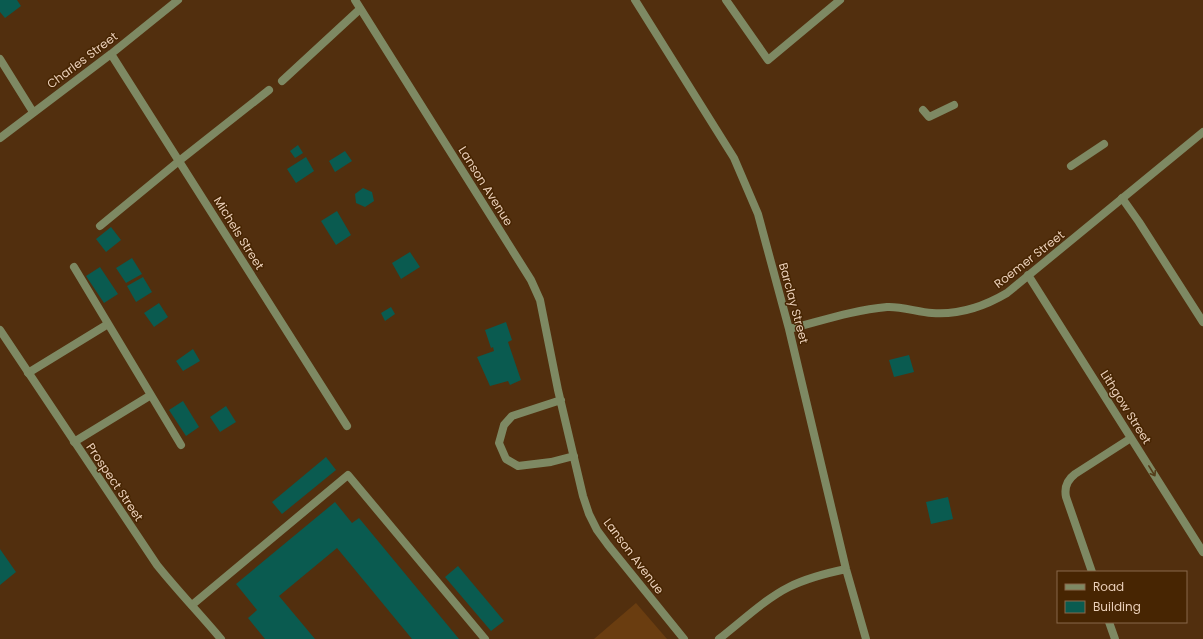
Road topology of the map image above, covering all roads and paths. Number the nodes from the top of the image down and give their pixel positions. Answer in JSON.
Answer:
{"nodes":[{"id":1,"x":178,"y":0,"type":"edge"},
{"id":2,"x":355,"y":0,"type":"edge"},
{"id":3,"x":635,"y":0,"type":"edge"},
{"id":4,"x":726,"y":0,"type":"edge"},
{"id":5,"x":840,"y":0,"type":"edge"},
{"id":6,"x":360,"y":9,"type":"junction"},
{"id":7,"x":111,"y":54,"type":"junction"},
{"id":8,"x":0,"y":59,"type":"edge"},
{"id":9,"x":282,"y":81,"type":"dead end"},
{"id":10,"x":269,"y":90,"type":"dead end"},
{"id":11,"x":954,"y":104,"type":"dead end"},
{"id":12,"x":923,"y":110,"type":"dead end"},
{"id":13,"x":34,"y":112,"type":"junction"},
{"id":14,"x":1203,"y":132,"type":"edge"},
{"id":15,"x":0,"y":138,"type":"edge"},
{"id":16,"x":1104,"y":144,"type":"dead end"},
{"id":17,"x":179,"y":161,"type":"junction"},
{"id":18,"x":1071,"y":166,"type":"dead end"},
{"id":19,"x":1122,"y":198,"type":"junction"},
{"id":20,"x":100,"y":226,"type":"dead end"},
{"id":21,"x":74,"y":268,"type":"dead end"},
{"id":22,"x":1028,"y":275,"type":"junction"},
{"id":23,"x":1203,"y":322,"type":"edge"},
{"id":24,"x":108,"y":324,"type":"junction"},
{"id":25,"x":788,"y":328,"type":"junction"},
{"id":26,"x":0,"y":330,"type":"edge"},
{"id":27,"x":28,"y":373,"type":"junction"},
{"id":28,"x":151,"y":395,"type":"junction"},
{"id":29,"x":561,"y":400,"type":"junction"},
{"id":30,"x":347,"y":426,"type":"dead end"},
{"id":31,"x":1131,"y":438,"type":"junction"},
{"id":32,"x":74,"y":442,"type":"junction"},
{"id":33,"x":181,"y":445,"type":"dead end"},
{"id":34,"x":574,"y":456,"type":"junction"},
{"id":35,"x":1203,"y":552,"type":"edge"},
{"id":36,"x":846,"y":569,"type":"junction"},
{"id":37,"x":1092,"y":571,"type":"edge"},
{"id":38,"x":192,"y":605,"type":"junction"},
{"id":39,"x":1109,"y":623,"type":"edge"},
{"id":40,"x":221,"y":639,"type":"edge"},
{"id":41,"x":485,"y":639,"type":"edge"},
{"id":42,"x":684,"y":639,"type":"edge"},
{"id":43,"x":719,"y":639,"type":"edge"},
{"id":44,"x":866,"y":639,"type":"edge"},
{"id":45,"x":1115,"y":639,"type":"edge"}],
"edges":[{"from":1,"to":7,"type":"street","name":"Charles Street"},
{"from":2,"to":6,"type":"street","name":"Lanson Avenue"},
{"from":3,"to":25,"type":"street","name":"Barclay Street"},
{"from":4,"to":5,"type":"street"},
{"from":6,"to":9,"type":"street"},
{"from":6,"to":29,"type":"street","name":"Lanson Avenue"},
{"from":7,"to":13,"type":"street","name":"Charles Street"},
{"from":7,"to":17,"type":"street","name":"Michels Street"},
{"from":8,"to":13,"type":"street"},
{"from":10,"to":17,"type":"street"},
{"from":11,"to":12,"type":"street"},
{"from":13,"to":15,"type":"street","name":"Charles Street"},
{"from":14,"to":19,"type":"street","name":"Roemer Street"},
{"from":16,"to":18,"type":"street"},
{"from":17,"to":20,"type":"street"},
{"from":17,"to":30,"type":"street","name":"Michels Street"},
{"from":19,"to":22,"type":"street","name":"Roemer Street"},
{"from":19,"to":23,"type":"street"},
{"from":21,"to":24,"type":"street"},
{"from":22,"to":25,"type":"street","name":"Roemer Street"},
{"from":22,"to":31,"type":"street","name":"Lithgow Street"},
{"from":24,"to":27,"type":"street"},
{"from":24,"to":28,"type":"street"},
{"from":25,"to":36,"type":"street","name":"Barclay Street"},
{"from":26,"to":27,"type":"street","name":"Prospect Street"},
{"from":27,"to":32,"type":"street","name":"Prospect Street"},
{"from":28,"to":32,"type":"street"},
{"from":28,"to":33,"type":"street"},
{"from":29,"to":34,"type":"street","name":"Lanson Avenue"},
{"from":29,"to":34,"type":"street"},
{"from":31,"to":35,"type":"street","name":"Lithgow Street","one_way":true},
{"from":31,"to":37,"type":"street"},
{"from":32,"to":38,"type":"street","name":"Prospect Street"},
{"from":34,"to":42,"type":"street","name":"Lanson Avenue"},
{"from":36,"to":43,"type":"street"},
{"from":36,"to":44,"type":"street","name":"Barclay Street"},
{"from":38,"to":40,"type":"street","name":"Prospect Street"},
{"from":38,"to":41,"type":"street"},
{"from":39,"to":45,"type":"street"}]}
